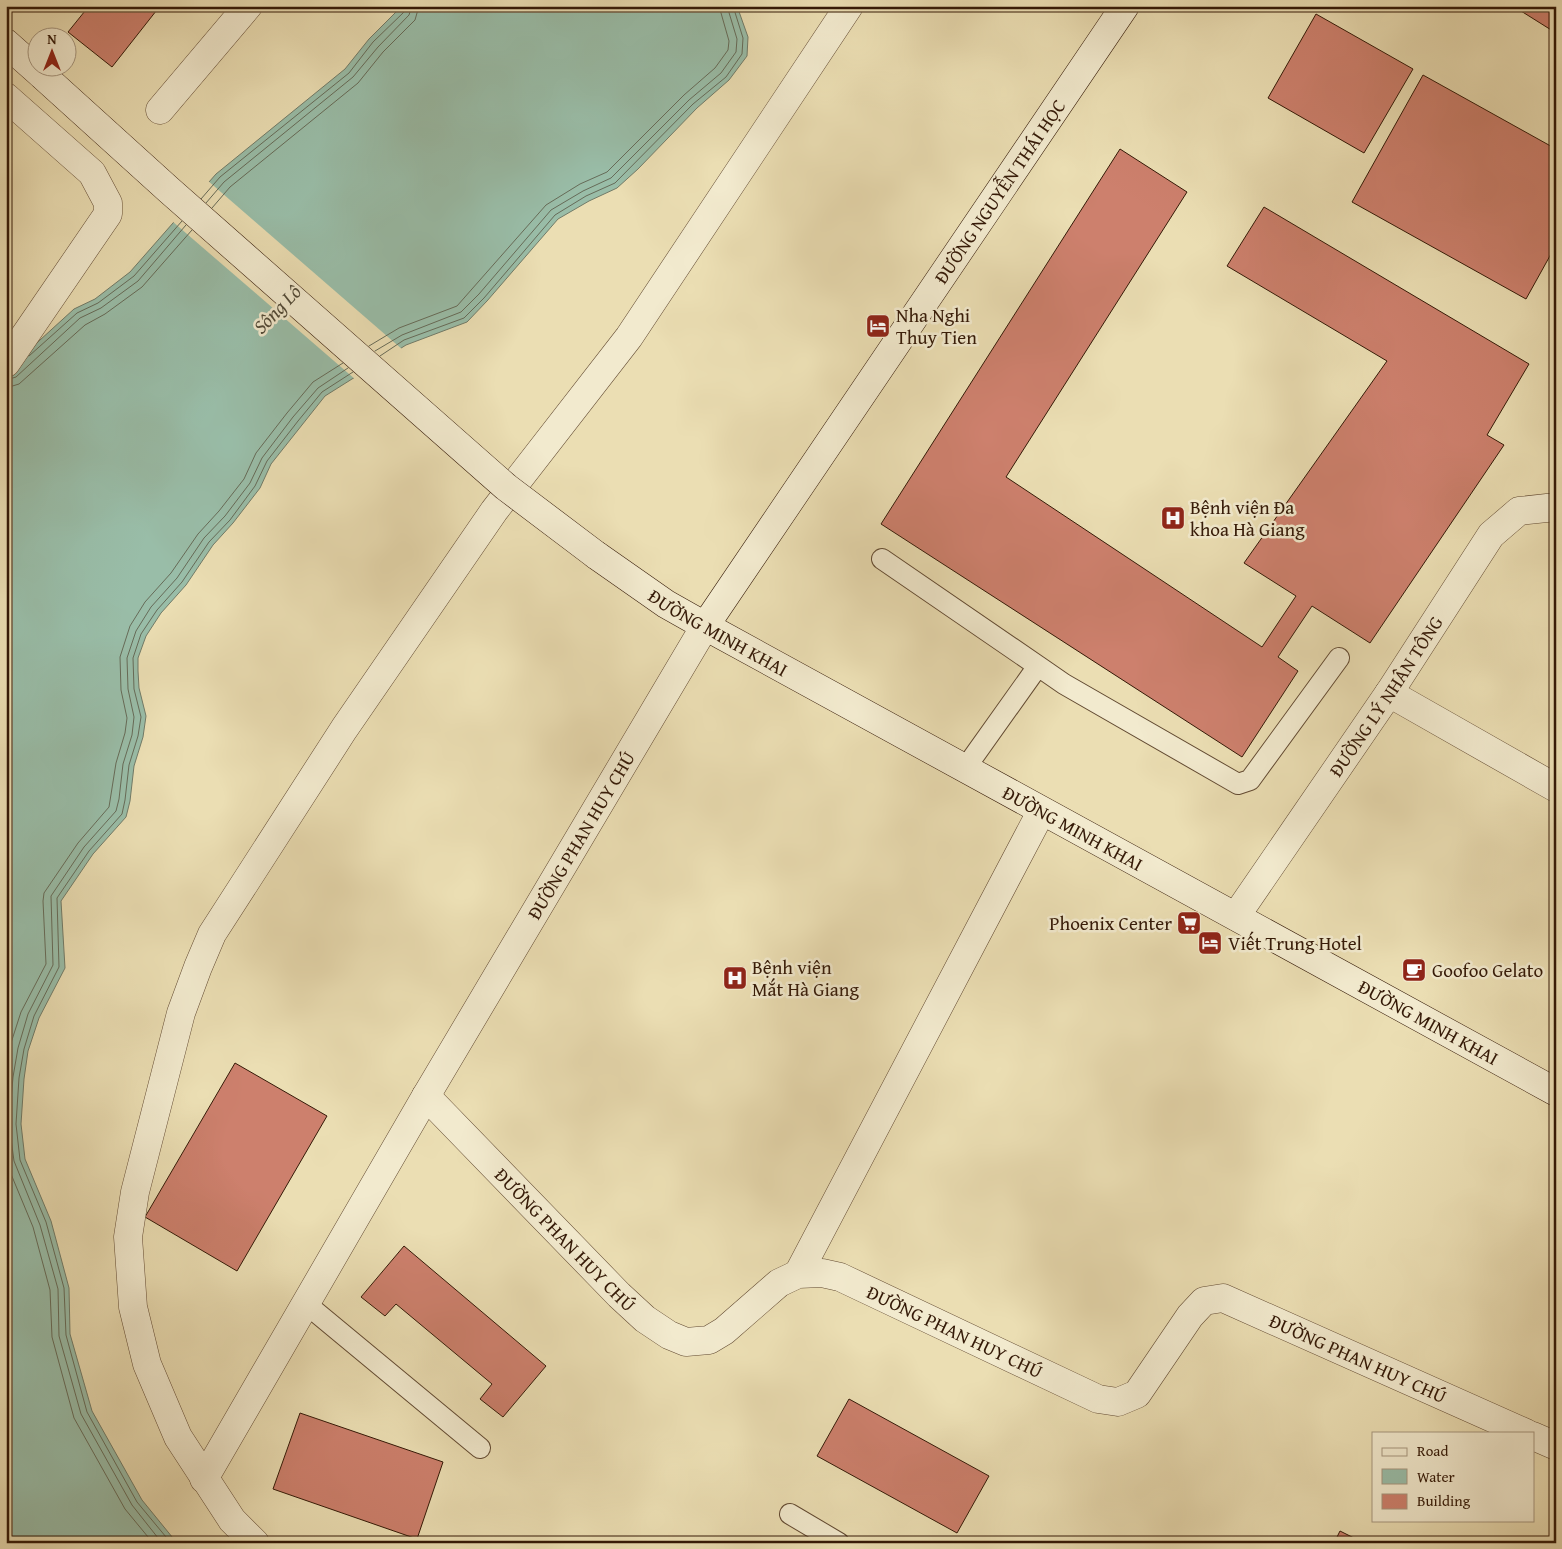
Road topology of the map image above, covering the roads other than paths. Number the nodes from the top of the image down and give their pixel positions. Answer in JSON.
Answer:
{"nodes":[{"id":1,"x":248,"y":6,"type":"edge"},
{"id":2,"x":849,"y":6,"type":"edge"},
{"id":3,"x":1125,"y":6,"type":"edge"},
{"id":4,"x":6,"y":43,"type":"edge"},
{"id":5,"x":6,"y":97,"type":"edge"},
{"id":6,"x":160,"y":110,"type":"dead end"},
{"id":7,"x":6,"y":363,"type":"edge"},
{"id":8,"x":1556,"y":507,"type":"edge"},
{"id":9,"x":882,"y":559,"type":"dead end"},
{"id":10,"x":705,"y":626,"type":"junction"},
{"id":11,"x":1339,"y":658,"type":"dead end"},
{"id":12,"x":1038,"y":666,"type":"junction"},
{"id":13,"x":1389,"y":693,"type":"junction"},
{"id":14,"x":964,"y":770,"type":"junction"},
{"id":15,"x":1556,"y":788,"type":"edge"},
{"id":16,"x":1042,"y":812,"type":"junction"},
{"id":17,"x":1236,"y":916,"type":"junction"},
{"id":18,"x":1556,"y":1092,"type":"edge"},
{"id":19,"x":426,"y":1096,"type":"junction"},
{"id":20,"x":798,"y":1274,"type":"junction"},
{"id":21,"x":305,"y":1303,"type":"junction"},
{"id":22,"x":1524,"y":1432,"type":"edge"},
{"id":23,"x":1534,"y":1436,"type":"edge"},
{"id":24,"x":1556,"y":1446,"type":"edge"},
{"id":25,"x":480,"y":1448,"type":"dead end"},
{"id":26,"x":204,"y":1479,"type":"junction"},
{"id":27,"x":790,"y":1514,"type":"dead end"},
{"id":28,"x":255,"y":1543,"type":"edge"},
{"id":29,"x":839,"y":1543,"type":"edge"}],
"edges":[{"from":1,"to":6,"type":"street"},
{"from":2,"to":26,"type":"street"},
{"from":3,"to":10,"type":"street","name":"ĐƯỜNG NGUYỄN THÁI HỌC"},
{"from":4,"to":10,"type":"street","name":"ĐƯỜNG MINH KHAI","bridge":true},
{"from":5,"to":7,"type":"street"},
{"from":8,"to":13,"type":"street","name":"ĐƯỜNG LÝ NHÂN TÔNG"},
{"from":9,"to":12,"type":"lane"},
{"from":10,"to":14,"type":"street","name":"ĐƯỜNG MINH KHAI"},
{"from":10,"to":19,"type":"street","name":"ĐƯỜNG PHAN HUY CHÚ"},
{"from":11,"to":12,"type":"lane"},
{"from":12,"to":14,"type":"lane"},
{"from":13,"to":15,"type":"street"},
{"from":13,"to":17,"type":"street","name":"ĐƯỜNG LÝ NHÂN TÔNG"},
{"from":14,"to":16,"type":"street","name":"ĐƯỜNG MINH KHAI"},
{"from":16,"to":17,"type":"street","name":"ĐƯỜNG MINH KHAI"},
{"from":16,"to":20,"type":"street"},
{"from":17,"to":18,"type":"street","name":"ĐƯỜNG MINH KHAI"},
{"from":19,"to":20,"type":"street","name":"ĐƯỜNG PHAN HUY CHÚ"},
{"from":19,"to":21,"type":"street","name":"ĐƯỜNG PHAN HUY CHÚ"},
{"from":20,"to":22,"type":"street","name":"ĐƯỜNG PHAN HUY CHÚ"},
{"from":21,"to":25,"type":"lane"},
{"from":21,"to":26,"type":"street","name":"ĐƯỜNG PHAN HUY CHÚ"},
{"from":23,"to":24,"type":"street"},
{"from":26,"to":28,"type":"street"},
{"from":27,"to":29,"type":"lane"}]}
